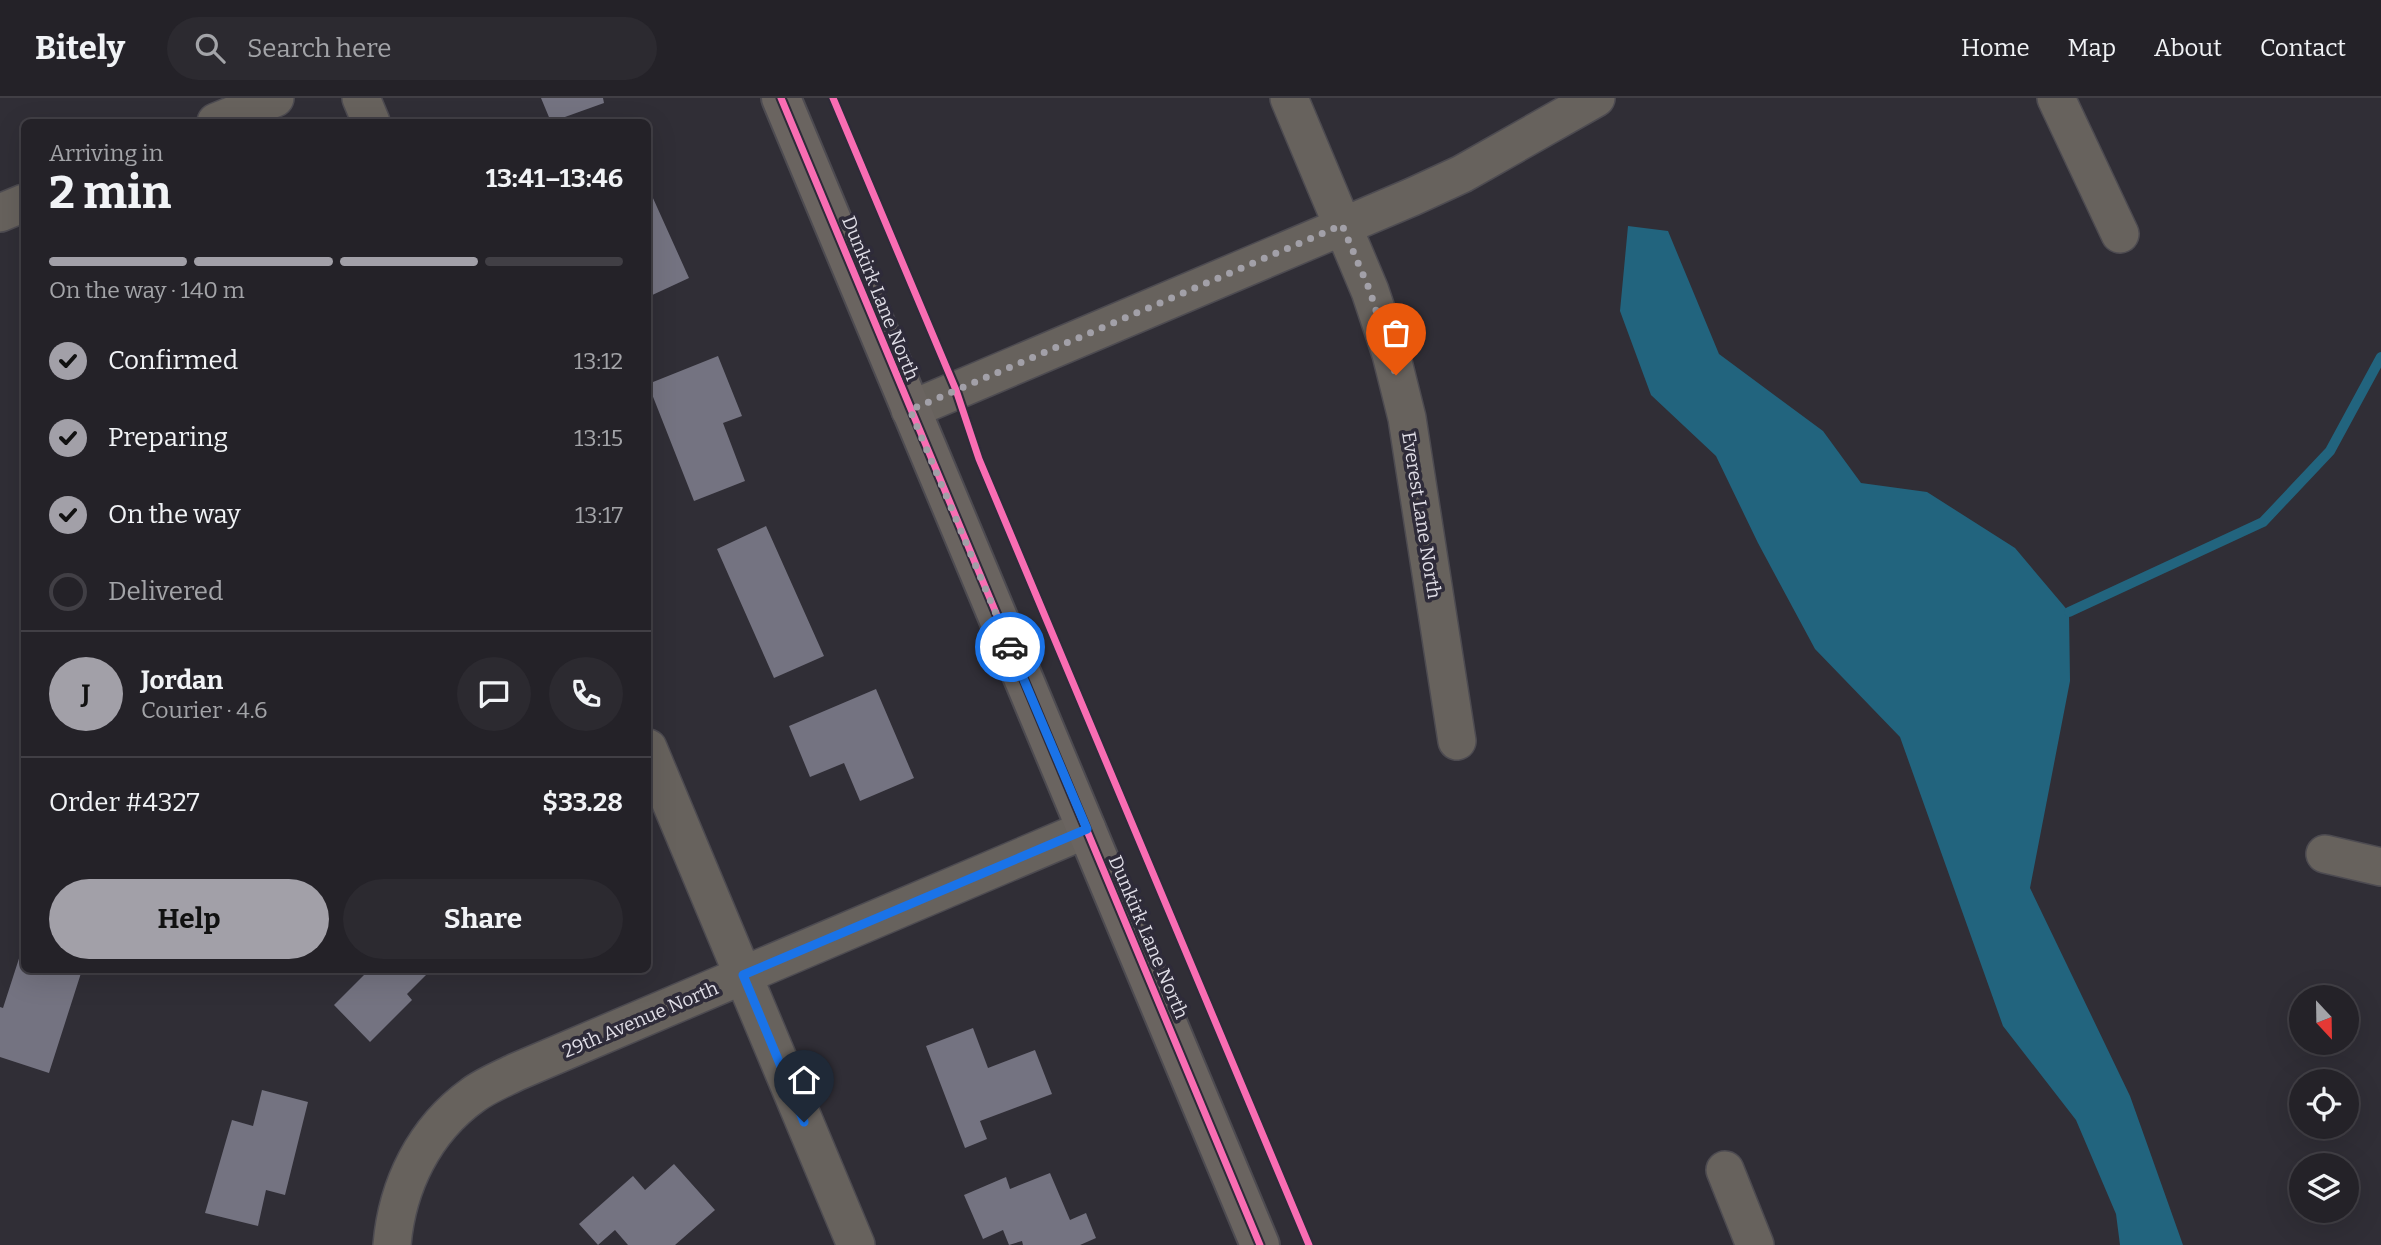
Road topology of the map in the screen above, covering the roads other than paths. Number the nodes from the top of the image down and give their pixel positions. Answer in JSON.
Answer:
{"nodes":[{"id":1,"x":275,"y":98,"type":"edge"},
{"id":2,"x":361,"y":98,"type":"edge"},
{"id":3,"x":781,"y":98,"type":"edge"},
{"id":4,"x":1289,"y":98,"type":"edge"},
{"id":5,"x":1596,"y":98,"type":"edge"},
{"id":6,"x":2056,"y":98,"type":"edge"},
{"id":7,"x":223,"y":119,"type":"edge"},
{"id":8,"x":370,"y":119,"type":"edge"},
{"id":9,"x":21,"y":204,"type":"edge"},
{"id":10,"x":0,"y":213,"type":"edge"},
{"id":11,"x":1342,"y":225,"type":"junction"},
{"id":12,"x":2120,"y":234,"type":"dead end"},
{"id":13,"x":910,"y":410,"type":"junction"},
{"id":14,"x":1457,"y":741,"type":"dead end"},
{"id":15,"x":651,"y":755,"type":"edge"},
{"id":16,"x":1087,"y":829,"type":"junction"},
{"id":17,"x":2325,"y":855,"type":"dead end"},
{"id":18,"x":2381,"y":867,"type":"edge"},
{"id":19,"x":743,"y":975,"type":"junction"},
{"id":20,"x":1725,"y":1170,"type":"dead end"},
{"id":21,"x":392,"y":1245,"type":"edge"},
{"id":22,"x":856,"y":1245,"type":"edge"},
{"id":23,"x":1260,"y":1245,"type":"edge"},
{"id":24,"x":1755,"y":1245,"type":"edge"}],
"edges":[{"from":1,"to":7,"type":"street"},
{"from":2,"to":8,"type":"street"},
{"from":3,"to":13,"type":"street","name":"Dunkirk Lane North"},
{"from":4,"to":11,"type":"street","name":"Everest Lane North"},
{"from":5,"to":11,"type":"street"},
{"from":6,"to":12,"type":"street"},
{"from":9,"to":10,"type":"street"},
{"from":11,"to":13,"type":"street"},
{"from":11,"to":14,"type":"street","name":"Everest Lane North"},
{"from":13,"to":16,"type":"street","name":"Dunkirk Lane North"},
{"from":15,"to":19,"type":"street"},
{"from":16,"to":19,"type":"street","name":"29th Avenue North"},
{"from":16,"to":23,"type":"street","name":"Dunkirk Lane North"},
{"from":17,"to":18,"type":"street"},
{"from":19,"to":21,"type":"street","name":"29th Avenue North"},
{"from":19,"to":22,"type":"street"},
{"from":20,"to":24,"type":"street"}]}
